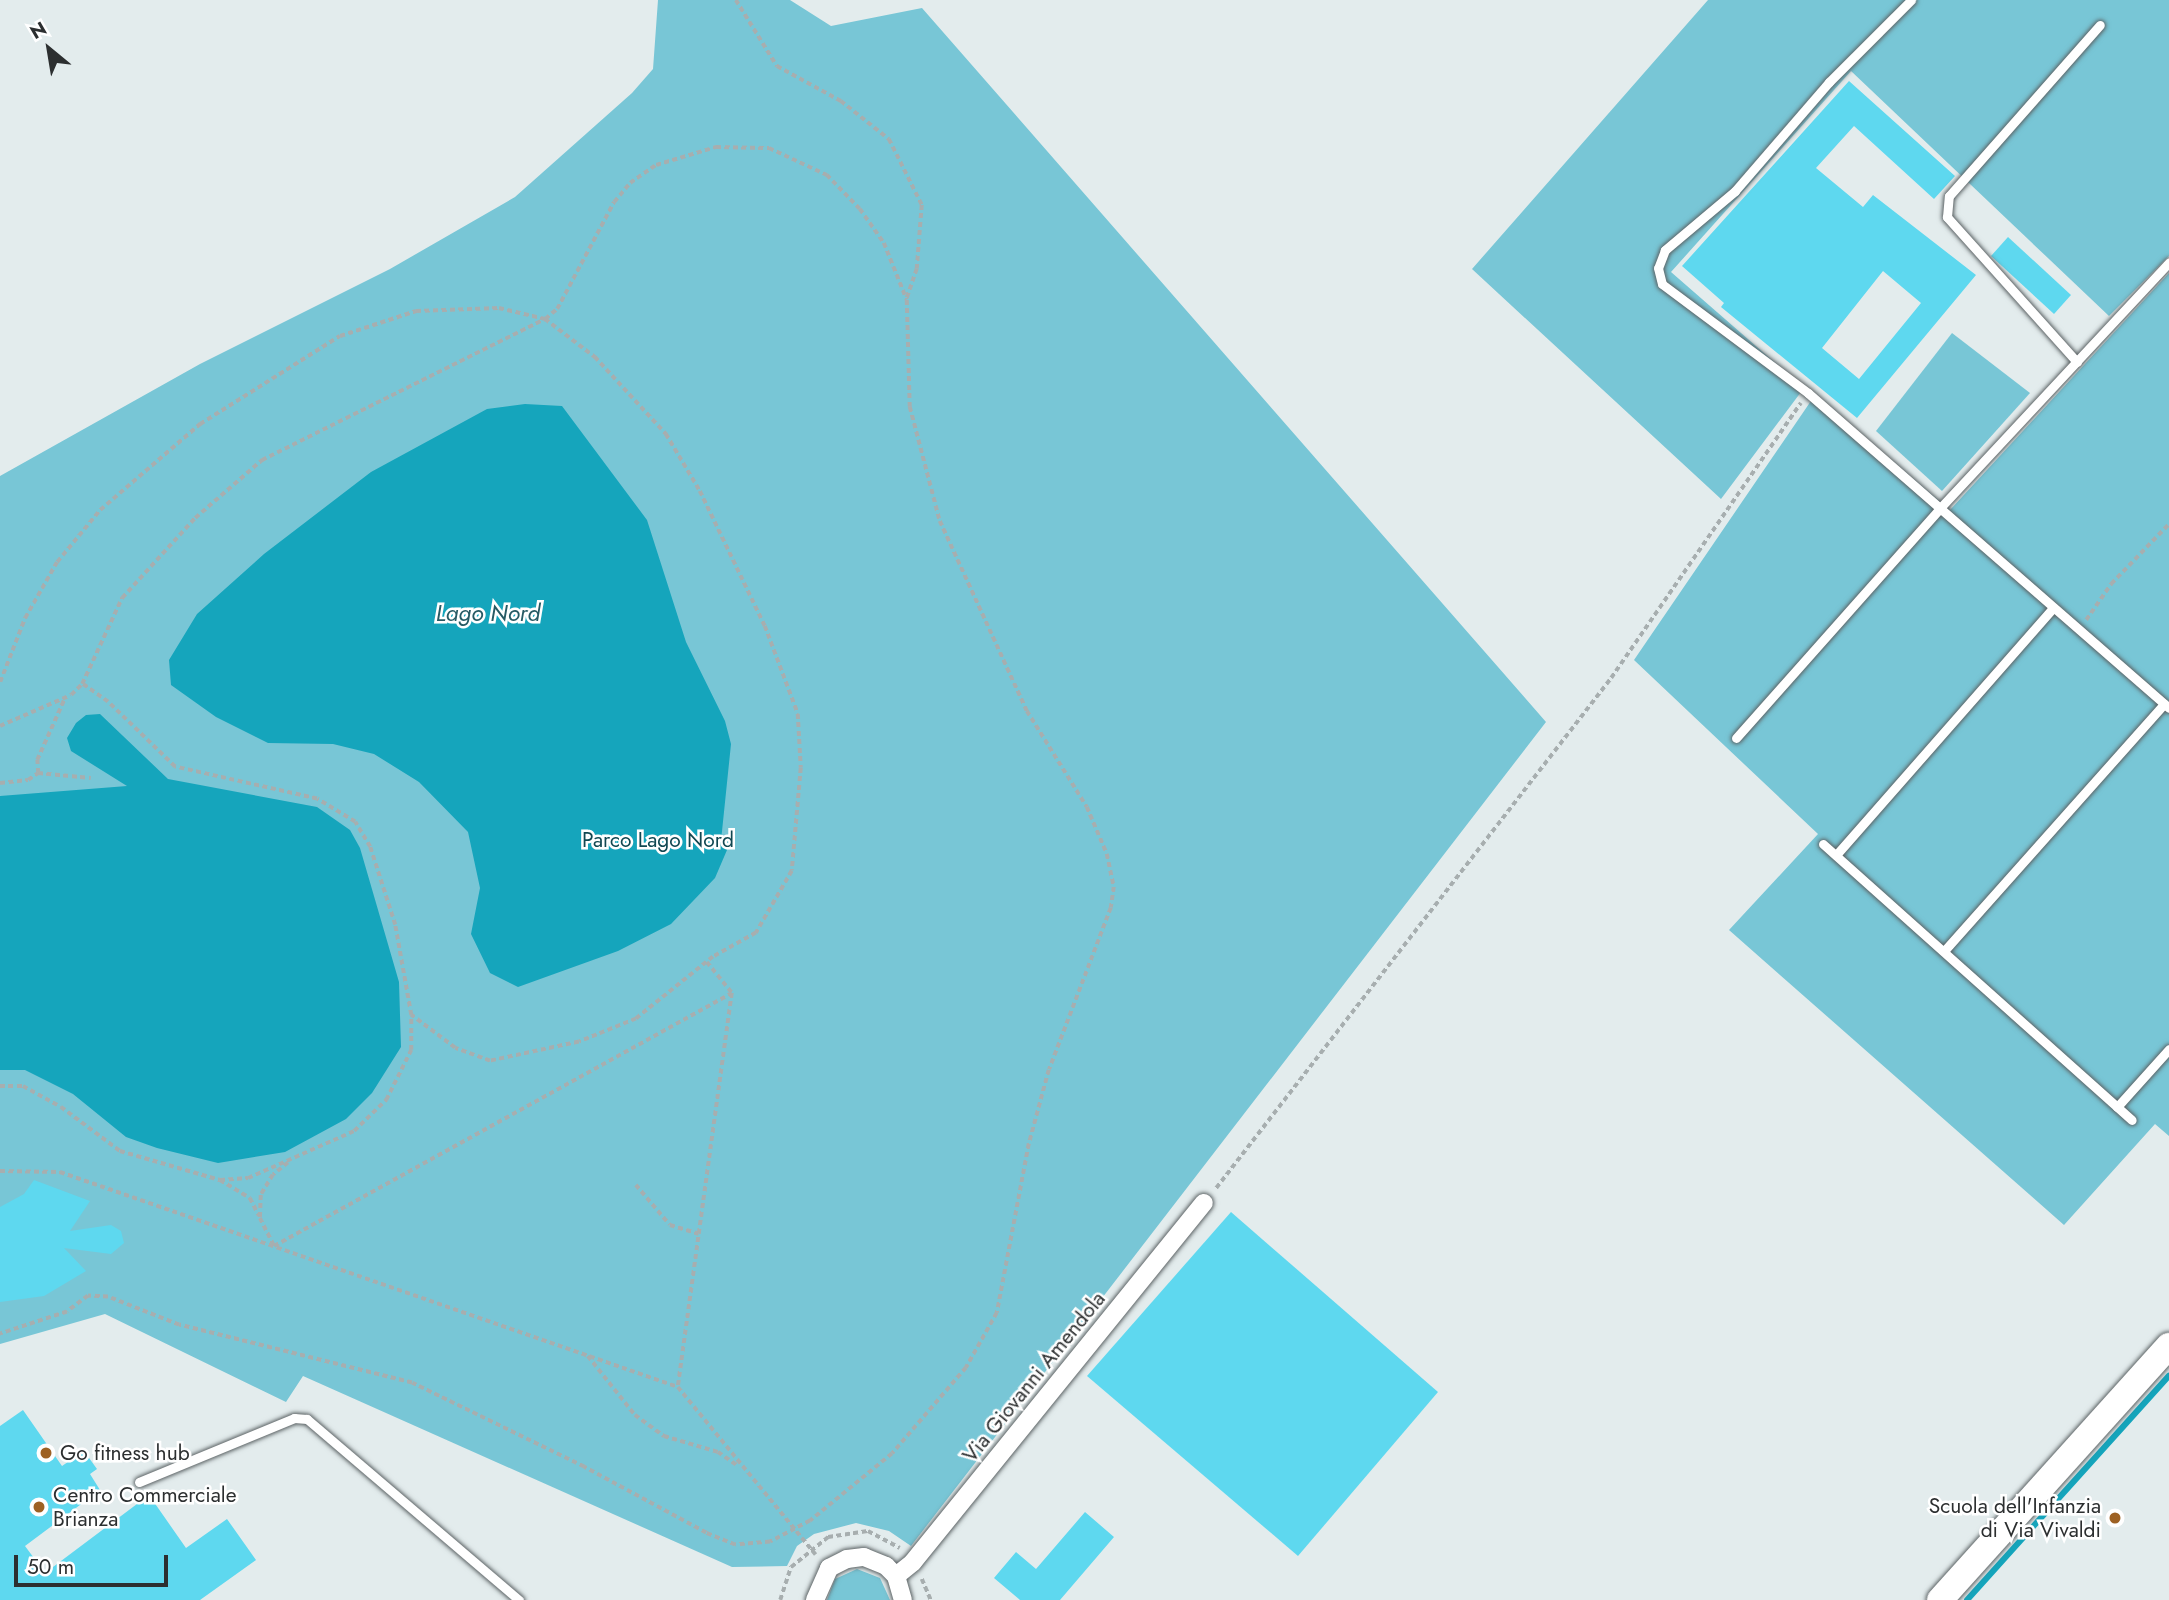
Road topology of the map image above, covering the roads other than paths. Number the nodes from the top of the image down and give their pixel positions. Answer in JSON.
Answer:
{"nodes":[{"id":1,"x":1911,"y":0,"type":"edge"},
{"id":2,"x":2100,"y":25,"type":"dead end"},
{"id":3,"x":2169,"y":262,"type":"edge"},
{"id":4,"x":2077,"y":362,"type":"junction"},
{"id":5,"x":1940,"y":508,"type":"junction"},
{"id":6,"x":2053,"y":608,"type":"junction"},
{"id":7,"x":2167,"y":706,"type":"edge"},
{"id":8,"x":1736,"y":738,"type":"dead end"},
{"id":9,"x":1823,"y":844,"type":"dead end"},
{"id":10,"x":1836,"y":855,"type":"junction"},
{"id":11,"x":1944,"y":951,"type":"junction"},
{"id":12,"x":2169,"y":1049,"type":"edge"},
{"id":13,"x":2118,"y":1107,"type":"junction"},
{"id":14,"x":2132,"y":1120,"type":"dead end"},
{"id":15,"x":1204,"y":1203,"type":"road end"},
{"id":16,"x":2169,"y":1346,"type":"edge"},
{"id":17,"x":139,"y":1482,"type":"dead end"},
{"id":18,"x":896,"y":1576,"type":"junction"},
{"id":19,"x":519,"y":1600,"type":"edge"},
{"id":20,"x":816,"y":1600,"type":"edge"},
{"id":21,"x":903,"y":1600,"type":"edge"},
{"id":22,"x":1940,"y":1600,"type":"edge"}],
"edges":[{"from":1,"to":5,"type":"lane"},
{"from":2,"to":4,"type":"lane"},
{"from":3,"to":4,"type":"lane"},
{"from":4,"to":5,"type":"lane"},
{"from":5,"to":6,"type":"lane"},
{"from":5,"to":8,"type":"lane"},
{"from":6,"to":7,"type":"lane"},
{"from":6,"to":10,"type":"lane"},
{"from":7,"to":11,"type":"lane"},
{"from":9,"to":10,"type":"lane"},
{"from":10,"to":11,"type":"lane"},
{"from":11,"to":13,"type":"lane"},
{"from":12,"to":13,"type":"lane"},
{"from":13,"to":14,"type":"lane"},
{"from":15,"to":18,"type":"street","name":"Via Giovanni Amendola"},
{"from":16,"to":22,"type":"main road"},
{"from":17,"to":19,"type":"lane"},
{"from":18,"to":20,"type":"street"},
{"from":18,"to":21,"type":"street"}]}
